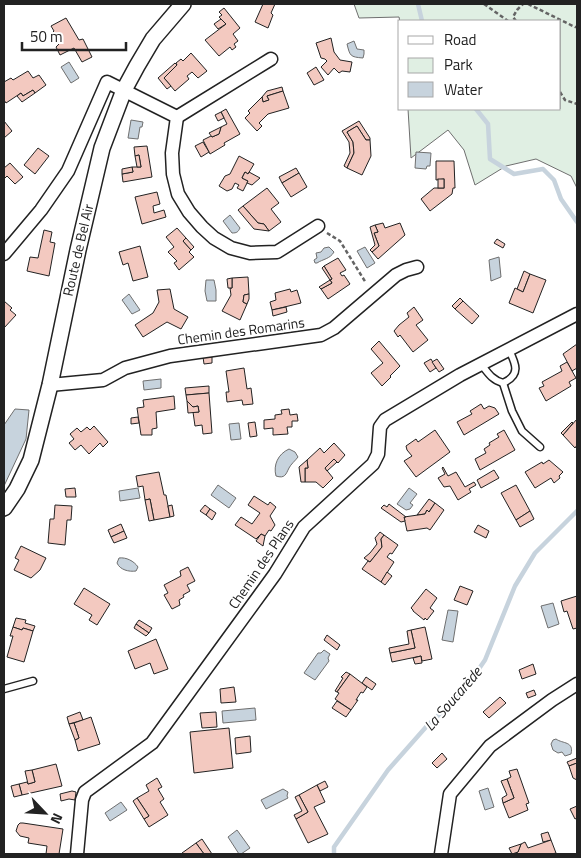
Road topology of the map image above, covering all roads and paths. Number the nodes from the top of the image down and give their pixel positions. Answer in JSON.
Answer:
{"nodes":[{"id":1,"x":191,"y":4,"type":"edge"},
{"id":2,"x":484,"y":4,"type":"edge"},
{"id":3,"x":523,"y":4,"type":"edge"},
{"id":4,"x":528,"y":4,"type":"edge"},
{"id":5,"x":180,"y":8,"type":"edge"},
{"id":6,"x":507,"y":20,"type":"edge"},
{"id":7,"x":515,"y":20,"type":"edge"},
{"id":8,"x":561,"y":20,"type":"edge"},
{"id":9,"x":561,"y":20,"type":"edge"},
{"id":10,"x":577,"y":27,"type":"edge"},
{"id":11,"x":271,"y":59,"type":"dead end"},
{"id":12,"x":124,"y":90,"type":"junction"},
{"id":13,"x":561,"y":94,"type":"edge"},
{"id":14,"x":577,"y":104,"type":"edge"},
{"id":15,"x":177,"y":117,"type":"junction"},
{"id":16,"x":318,"y":226,"type":"joint"},
{"id":17,"x":4,"y":254,"type":"edge"},
{"id":18,"x":418,"y":267,"type":"dead end"},
{"id":19,"x":373,"y":295,"type":"junction"},
{"id":20,"x":577,"y":314,"type":"edge"},
{"id":21,"x":509,"y":350,"type":"junction"},
{"id":22,"x":481,"y":364,"type":"junction"},
{"id":23,"x":503,"y":383,"type":"junction"},
{"id":24,"x":50,"y":385,"type":"junction"},
{"id":25,"x":540,"y":447,"type":"dead end"},
{"id":26,"x":4,"y":508,"type":"edge"},
{"id":27,"x":33,"y":681,"type":"dead end"},
{"id":28,"x":577,"y":684,"type":"edge"},
{"id":29,"x":4,"y":689,"type":"edge"},
{"id":30,"x":77,"y":854,"type":"edge"},
{"id":31,"x":441,"y":854,"type":"edge"}],
"edges":[{"from":1,"to":5,"type":"street"},
{"from":2,"to":6,"type":"path"},
{"from":3,"to":7,"type":"path"},
{"from":4,"to":8,"type":"path"},
{"from":5,"to":12,"type":"street","name":"Route de Bel Air"},
{"from":9,"to":10,"type":"path"},
{"from":11,"to":15,"type":"street"},
{"from":12,"to":15,"type":"street"},
{"from":12,"to":17,"type":"street"},
{"from":12,"to":24,"type":"street","name":"Route de Bel Air"},
{"from":13,"to":14,"type":"path"},
{"from":15,"to":16,"type":"street"},
{"from":16,"to":19,"type":"path"},
{"from":18,"to":19,"type":"street","name":"Chemin des Romarins"},
{"from":19,"to":24,"type":"street","name":"Chemin des Romarins"},
{"from":20,"to":21,"type":"street","name":"Chemin des Plans"},
{"from":21,"to":22,"type":"street","name":"Chemin des Plans"},
{"from":21,"to":23,"type":"lane"},
{"from":22,"to":23,"type":"lane"},
{"from":22,"to":30,"type":"street","name":"Chemin des Plans"},
{"from":23,"to":25,"type":"lane"},
{"from":24,"to":26,"type":"street","name":"Route de Bel Air"},
{"from":27,"to":29,"type":"lane"},
{"from":28,"to":31,"type":"street"}]}
